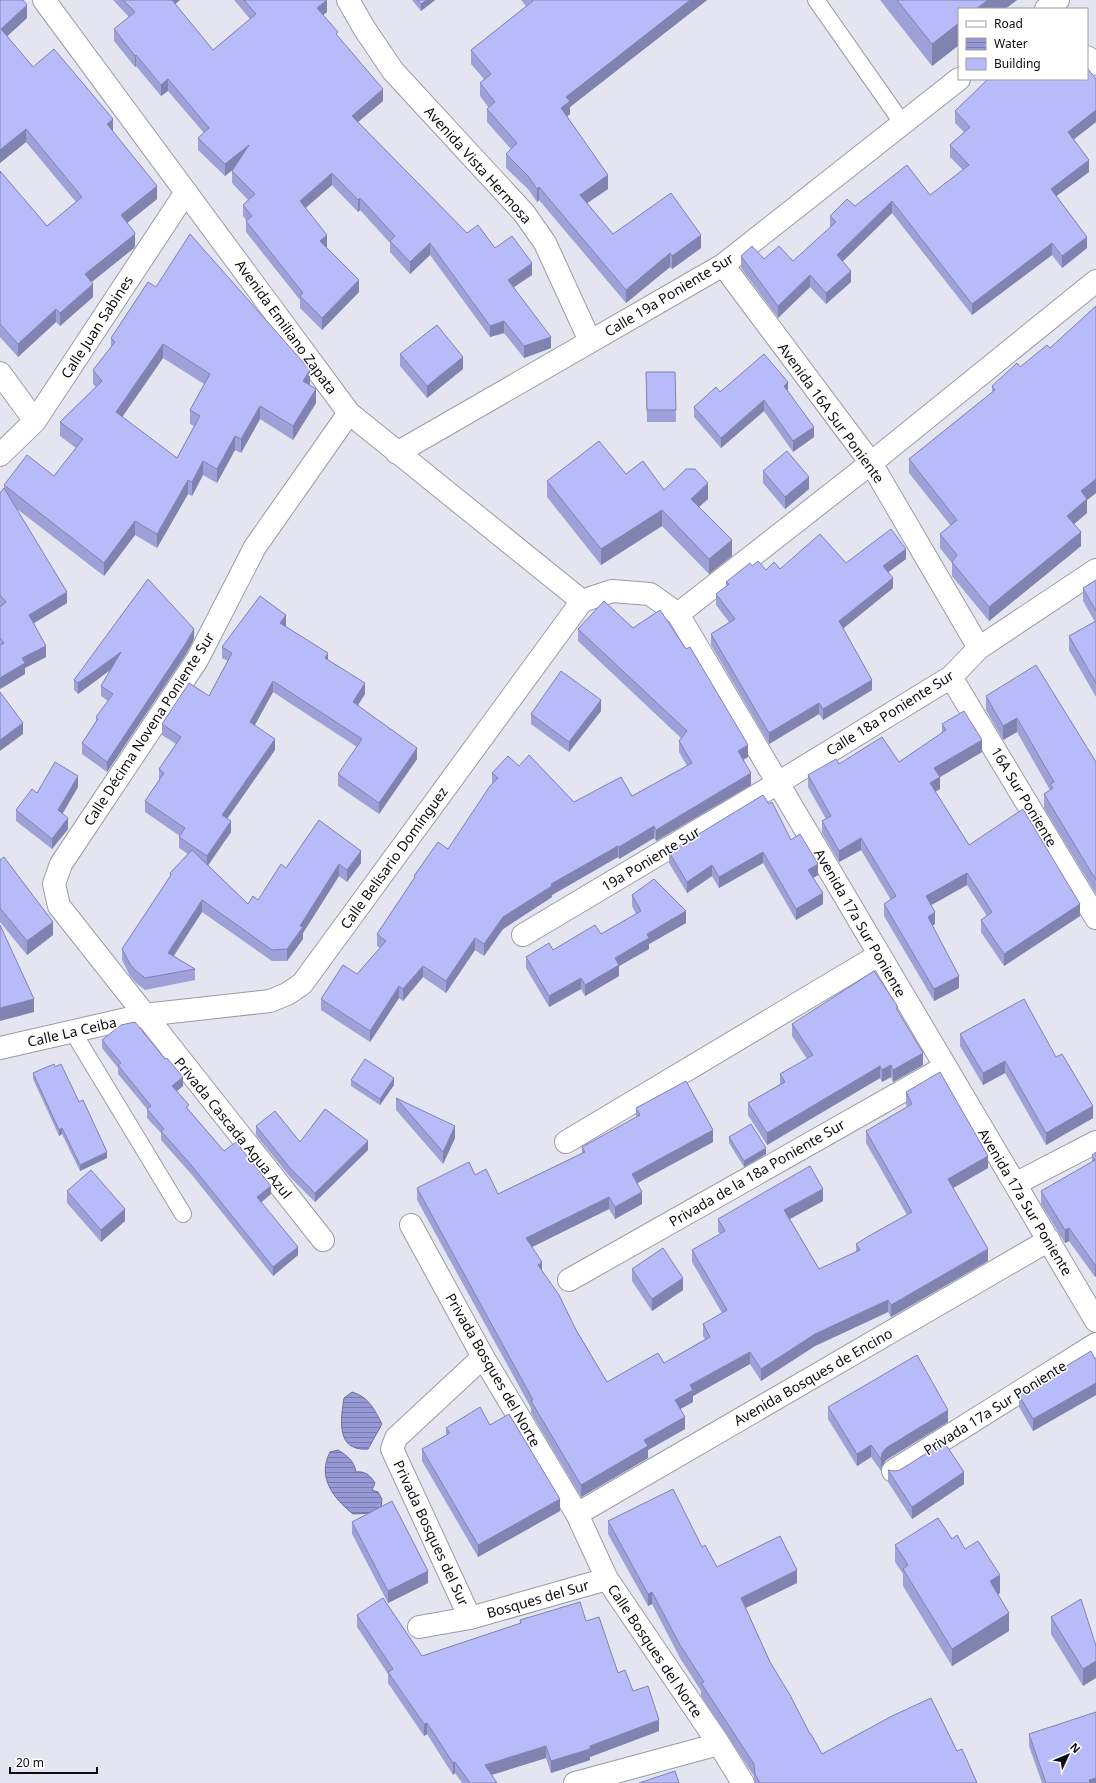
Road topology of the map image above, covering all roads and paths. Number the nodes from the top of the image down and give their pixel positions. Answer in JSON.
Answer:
{"nodes":[{"id":1,"x":44,"y":0,"type":"edge"},
{"id":2,"x":348,"y":0,"type":"edge"},
{"id":3,"x":816,"y":0,"type":"edge"},
{"id":4,"x":1058,"y":0,"type":"edge"},
{"id":5,"x":1047,"y":8,"type":"edge"},
{"id":6,"x":1088,"y":57,"type":"edge"},
{"id":7,"x":1096,"y":64,"type":"edge"},
{"id":8,"x":958,"y":80,"type":"edge"},
{"id":9,"x":903,"y":124,"type":"junction"},
{"id":10,"x":186,"y":192,"type":"junction"},
{"id":11,"x":723,"y":265,"type":"junction"},
{"id":12,"x":1096,"y":281,"type":"edge"},
{"id":13,"x":590,"y":341,"type":"junction"},
{"id":14,"x":0,"y":373,"type":"edge"},
{"id":15,"x":349,"y":413,"type":"junction"},
{"id":16,"x":35,"y":421,"type":"junction"},
{"id":17,"x":397,"y":453,"type":"junction"},
{"id":18,"x":0,"y":455,"type":"edge"},
{"id":19,"x":871,"y":463,"type":"junction"},
{"id":20,"x":1096,"y":570,"type":"edge"},
{"id":21,"x":582,"y":600,"type":"junction"},
{"id":22,"x":678,"y":614,"type":"junction"},
{"id":23,"x":979,"y":648,"type":"junction"},
{"id":24,"x":951,"y":677,"type":"junction"},
{"id":25,"x":778,"y":783,"type":"junction"},
{"id":26,"x":54,"y":884,"type":"joint"},
{"id":27,"x":1096,"y":918,"type":"edge"},
{"id":28,"x":523,"y":935,"type":"dead end"},
{"id":29,"x":879,"y":955,"type":"junction"},
{"id":30,"x":144,"y":1016,"type":"junction"},
{"id":31,"x":73,"y":1032,"type":"junction"},
{"id":32,"x":0,"y":1048,"type":"edge"},
{"id":33,"x":945,"y":1067,"type":"junction"},
{"id":34,"x":566,"y":1142,"type":"dead end"},
{"id":35,"x":1096,"y":1142,"type":"edge"},
{"id":36,"x":1015,"y":1184,"type":"junction"},
{"id":37,"x":183,"y":1214,"type":"dead end"},
{"id":38,"x":411,"y":1225,"type":"dead end"},
{"id":39,"x":323,"y":1240,"type":"dead end"},
{"id":40,"x":1048,"y":1240,"type":"junction"},
{"id":41,"x":569,"y":1280,"type":"dead end"},
{"id":42,"x":1096,"y":1321,"type":"edge"},
{"id":43,"x":1096,"y":1344,"type":"edge"},
{"id":44,"x":484,"y":1356,"type":"junction"},
{"id":45,"x":893,"y":1471,"type":"edge"},
{"id":46,"x":577,"y":1514,"type":"junction"},
{"id":47,"x":607,"y":1579,"type":"junction"},
{"id":48,"x":470,"y":1618,"type":"junction"},
{"id":49,"x":419,"y":1627,"type":"dead end"},
{"id":50,"x":719,"y":1744,"type":"junction"},
{"id":51,"x":575,"y":1783,"type":"edge"},
{"id":52,"x":743,"y":1783,"type":"edge"}],
"edges":[{"from":1,"to":10,"type":"street","name":"Avenida Emiliano Zapata"},
{"from":2,"to":13,"type":"street","name":"Avenida Vista Hermosa"},
{"from":3,"to":9,"type":"lane"},
{"from":4,"to":5,"type":"street"},
{"from":6,"to":7,"type":"street"},
{"from":8,"to":9,"type":"street","name":"Calle 19a Poniente Sur"},
{"from":9,"to":11,"type":"street","name":"Calle 19a Poniente Sur"},
{"from":10,"to":15,"type":"street","name":"Avenida Emiliano Zapata"},
{"from":10,"to":16,"type":"street","name":"Calle Juan Sabines"},
{"from":11,"to":13,"type":"street","name":"Calle 19a Poniente Sur"},
{"from":11,"to":19,"type":"street","name":"Avenida 16A Sur Poniente"},
{"from":12,"to":19,"type":"street"},
{"from":13,"to":17,"type":"street","name":"Calle 19a Poniente Sur"},
{"from":14,"to":16,"type":"street"},
{"from":15,"to":17,"type":"street","name":"Avenida Emiliano Zapata"},
{"from":15,"to":26,"type":"street","name":"Calle Décima Novena Poniente Sur"},
{"from":16,"to":18,"type":"street","name":"Calle Juan Sabines"},
{"from":17,"to":21,"type":"street","name":"Avenida Emiliano Zapata"},
{"from":19,"to":22,"type":"street"},
{"from":19,"to":23,"type":"street","name":"Avenida 16A Sur Poniente"},
{"from":20,"to":23,"type":"street","name":"Calle 18a Poniente Sur"},
{"from":21,"to":22,"type":"street","name":"Avenida 17a Sur Poniente"},
{"from":21,"to":30,"type":"street","name":"Calle Belisario Domínguez"},
{"from":22,"to":25,"type":"street","name":"Avenida 17a Sur Poniente"},
{"from":23,"to":24,"type":"street","name":"Calle 18a Poniente Sur"},
{"from":24,"to":25,"type":"street","name":"Calle 18a Poniente Sur"},
{"from":24,"to":27,"type":"street","name":"16A Sur Poniente"},
{"from":25,"to":28,"type":"street","name":"19a Poniente Sur"},
{"from":25,"to":29,"type":"street","name":"Avenida 17a Sur Poniente"},
{"from":26,"to":30,"type":"street","name":"Privada Cascada Agua Azul"},
{"from":29,"to":33,"type":"street","name":"Avenida 17a Sur Poniente"},
{"from":29,"to":34,"type":"street"},
{"from":30,"to":31,"type":"street","name":"Calle La Ceiba"},
{"from":30,"to":39,"type":"street","name":"Privada Cascada Agua Azul"},
{"from":31,"to":32,"type":"street","name":"Calle La Ceiba"},
{"from":31,"to":37,"type":"lane"},
{"from":33,"to":36,"type":"street","name":"Avenida 17a Sur Poniente"},
{"from":33,"to":41,"type":"street","name":"Privada de la 18a Poniente Sur"},
{"from":35,"to":36,"type":"street"},
{"from":36,"to":40,"type":"street","name":"Avenida 17a Sur Poniente"},
{"from":38,"to":44,"type":"street","name":"Privada Bosques del Norte"},
{"from":40,"to":42,"type":"street","name":"Avenida 17a Sur Poniente"},
{"from":40,"to":46,"type":"street","name":"Avenida Bosques de Encino"},
{"from":43,"to":45,"type":"street","name":"Privada 17a Sur Poniente"},
{"from":44,"to":46,"type":"street","name":"Privada Bosques del Norte"},
{"from":44,"to":48,"type":"street","name":"Privada Bosques del Sur"},
{"from":46,"to":47,"type":"street","name":"Calle Bosques del Norte"},
{"from":47,"to":48,"type":"street","name":"Bosques del Sur"},
{"from":47,"to":50,"type":"street","name":"Calle Bosques del Norte"},
{"from":48,"to":49,"type":"street","name":"Bosques del Sur"},
{"from":50,"to":51,"type":"street"},
{"from":50,"to":52,"type":"street","name":"Calle Bosques del Norte"}]}
